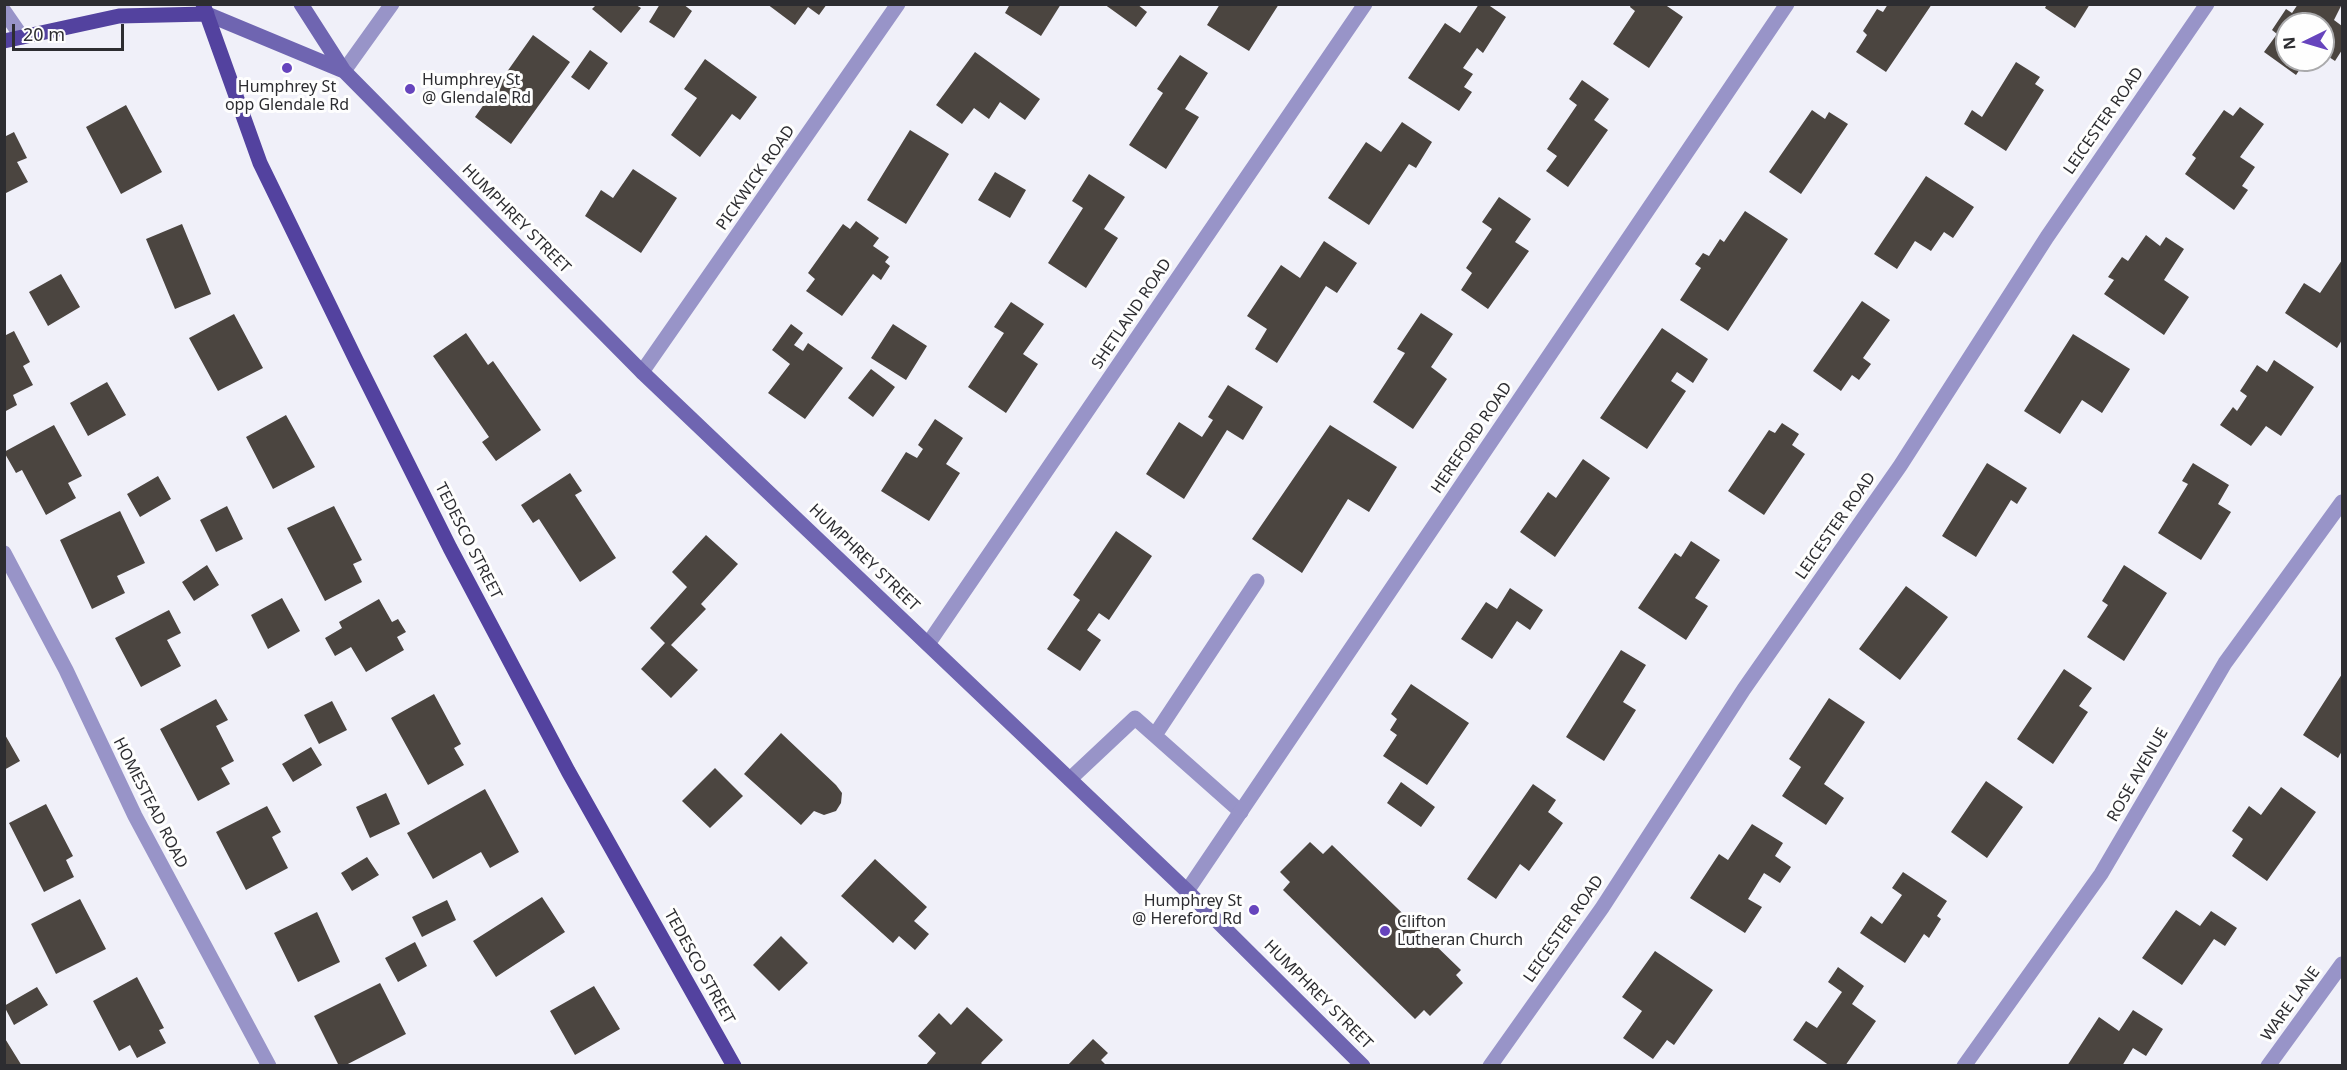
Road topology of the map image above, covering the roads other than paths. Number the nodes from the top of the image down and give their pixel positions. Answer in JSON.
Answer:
{"nodes":[{"id":1,"x":301,"y":4,"type":"edge"},
{"id":2,"x":392,"y":4,"type":"edge"},
{"id":3,"x":898,"y":4,"type":"edge"},
{"id":4,"x":1365,"y":4,"type":"edge"},
{"id":5,"x":1787,"y":4,"type":"edge"},
{"id":6,"x":2207,"y":4,"type":"edge"},
{"id":7,"x":205,"y":9,"type":"edge"},
{"id":8,"x":4,"y":11,"type":"edge"},
{"id":9,"x":22,"y":37,"type":"junction"},
{"id":10,"x":4,"y":41,"type":"edge"},
{"id":11,"x":344,"y":71,"type":"junction"},
{"id":12,"x":642,"y":372,"type":"junction"},
{"id":13,"x":2343,"y":502,"type":"edge"},
{"id":14,"x":4,"y":553,"type":"edge"},
{"id":15,"x":1257,"y":581,"type":"dead end"},
{"id":16,"x":928,"y":644,"type":"junction"},
{"id":17,"x":1155,"y":735,"type":"junction"},
{"id":18,"x":1070,"y":779,"type":"junction"},
{"id":19,"x":1241,"y":812,"type":"junction"},
{"id":20,"x":1187,"y":891,"type":"junction"},
{"id":21,"x":2343,"y":964,"type":"edge"},
{"id":22,"x":269,"y":1065,"type":"edge"},
{"id":23,"x":734,"y":1065,"type":"edge"},
{"id":24,"x":1363,"y":1065,"type":"edge"},
{"id":25,"x":1490,"y":1065,"type":"edge"},
{"id":26,"x":1964,"y":1065,"type":"edge"},
{"id":27,"x":2268,"y":1065,"type":"edge"}],
"edges":[{"from":1,"to":11,"type":"main road","name":"HUMPHREY STREET"},
{"from":2,"to":11,"type":"street"},
{"from":3,"to":12,"type":"street","name":"PICKWICK ROAD"},
{"from":4,"to":16,"type":"street","name":"SHETLAND ROAD"},
{"from":5,"to":19,"type":"street","name":"HEREFORD ROAD"},
{"from":6,"to":25,"type":"street","name":"LEICESTER ROAD"},
{"from":7,"to":9,"type":"main road"},
{"from":7,"to":11,"type":"main road","name":"HUMPHREY STREET"},
{"from":7,"to":23,"type":"main road","name":"TEDESCO STREET"},
{"from":8,"to":9,"type":"street"},
{"from":9,"to":10,"type":"main road"},
{"from":11,"to":12,"type":"main road","name":"HUMPHREY STREET"},
{"from":12,"to":16,"type":"main road","name":"HUMPHREY STREET"},
{"from":13,"to":26,"type":"street","name":"ROSE AVENUE"},
{"from":14,"to":22,"type":"street","name":"HOMESTEAD ROAD"},
{"from":15,"to":17,"type":"street"},
{"from":16,"to":18,"type":"main road","name":"HUMPHREY STREET"},
{"from":17,"to":18,"type":"street"},
{"from":17,"to":19,"type":"street"},
{"from":18,"to":20,"type":"main road","name":"HUMPHREY STREET"},
{"from":19,"to":20,"type":"street","name":"HEREFORD ROAD"},
{"from":20,"to":24,"type":"main road","name":"HUMPHREY STREET"},
{"from":21,"to":27,"type":"street","name":"WARE LANE"}]}
